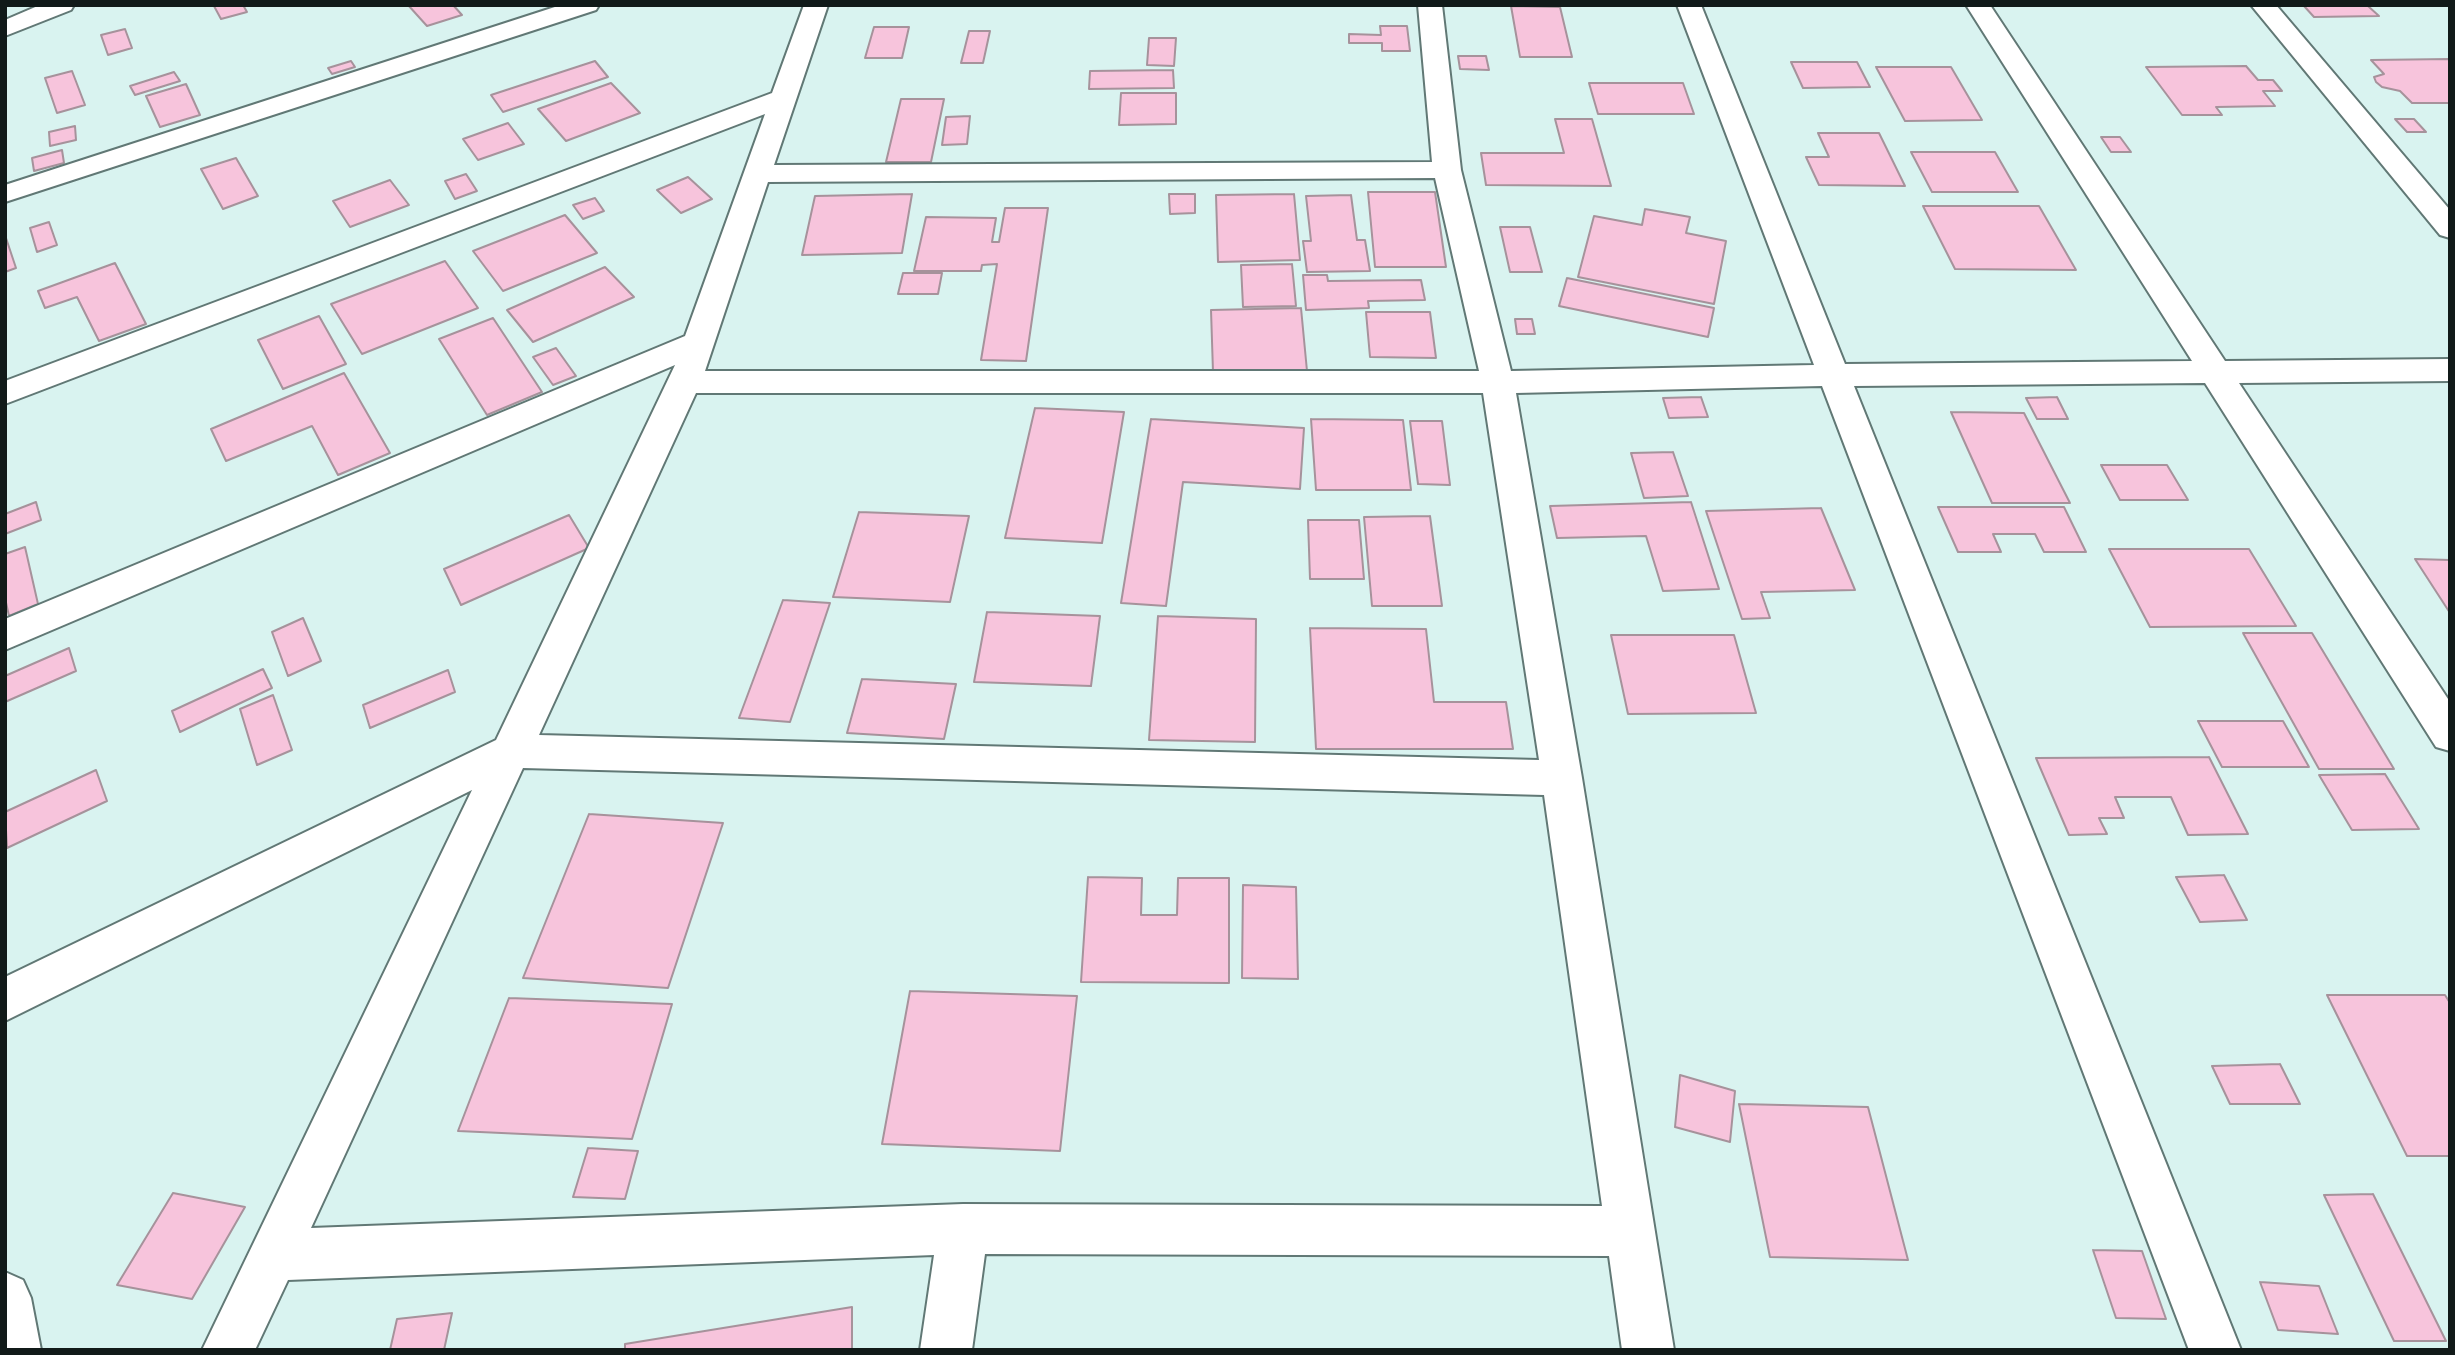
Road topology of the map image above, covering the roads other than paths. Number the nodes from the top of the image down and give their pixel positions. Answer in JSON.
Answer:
{"nodes":[{"id":1,"x":62,"y":5,"type":"edge"},
{"id":2,"x":587,"y":5,"type":"edge"},
{"id":3,"x":816,"y":5,"type":"edge"},
{"id":4,"x":1430,"y":5,"type":"edge"},
{"id":5,"x":1689,"y":5,"type":"edge"},
{"id":6,"x":1978,"y":5,"type":"edge"},
{"id":7,"x":2263,"y":5,"type":"edge"},
{"id":8,"x":5,"y":29,"type":"edge"},
{"id":9,"x":783,"y":99,"type":"junction"},
{"id":10,"x":1447,"y":170,"type":"junction"},
{"id":11,"x":759,"y":174,"type":"junction"},
{"id":12,"x":5,"y":194,"type":"edge"},
{"id":13,"x":2450,"y":229,"type":"edge"},
{"id":14,"x":700,"y":342,"type":"junction"},
{"id":15,"x":2450,"y":370,"type":"edge"},
{"id":16,"x":2213,"y":371,"type":"junction"},
{"id":17,"x":1834,"y":375,"type":"junction"},
{"id":18,"x":685,"y":382,"type":"junction"},
{"id":19,"x":1497,"y":382,"type":"junction"},
{"id":20,"x":5,"y":393,"type":"edge"},
{"id":21,"x":5,"y":635,"type":"edge"},
{"id":22,"x":2450,"y":735,"type":"edge"},
{"id":23,"x":510,"y":751,"type":"junction"},
{"id":24,"x":1562,"y":778,"type":"junction"},
{"id":25,"x":5,"y":1000,"type":"edge"},
{"id":26,"x":963,"y":1229,"type":"junction"},
{"id":27,"x":1631,"y":1231,"type":"junction"},
{"id":28,"x":272,"y":1255,"type":"junction"},
{"id":29,"x":5,"y":1298,"type":"edge"},
{"id":30,"x":15,"y":1350,"type":"edge"},
{"id":31,"x":228,"y":1350,"type":"edge"},
{"id":32,"x":946,"y":1350,"type":"edge"},
{"id":33,"x":1648,"y":1350,"type":"edge"},
{"id":34,"x":2215,"y":1350,"type":"edge"}],
"edges":[{"from":1,"to":8,"type":"street"},
{"from":2,"to":12,"type":"street"},
{"from":3,"to":9,"type":"street"},
{"from":4,"to":10,"type":"street"},
{"from":5,"to":17,"type":"street"},
{"from":6,"to":16,"type":"street"},
{"from":7,"to":13,"type":"street"},
{"from":9,"to":11,"type":"street"},
{"from":9,"to":20,"type":"street"},
{"from":10,"to":11,"type":"street"},
{"from":10,"to":19,"type":"street"},
{"from":11,"to":14,"type":"street"},
{"from":14,"to":18,"type":"street"},
{"from":14,"to":21,"type":"street"},
{"from":15,"to":16,"type":"street"},
{"from":16,"to":17,"type":"street"},
{"from":16,"to":22,"type":"street"},
{"from":17,"to":19,"type":"street"},
{"from":17,"to":34,"type":"street"},
{"from":18,"to":19,"type":"street"},
{"from":18,"to":23,"type":"street"},
{"from":19,"to":24,"type":"street"},
{"from":23,"to":24,"type":"street"},
{"from":23,"to":25,"type":"street"},
{"from":23,"to":28,"type":"street"},
{"from":24,"to":27,"type":"street"},
{"from":26,"to":27,"type":"street"},
{"from":26,"to":28,"type":"street"},
{"from":26,"to":32,"type":"street"},
{"from":27,"to":33,"type":"street"},
{"from":28,"to":31,"type":"street"},
{"from":29,"to":30,"type":"street"}]}
